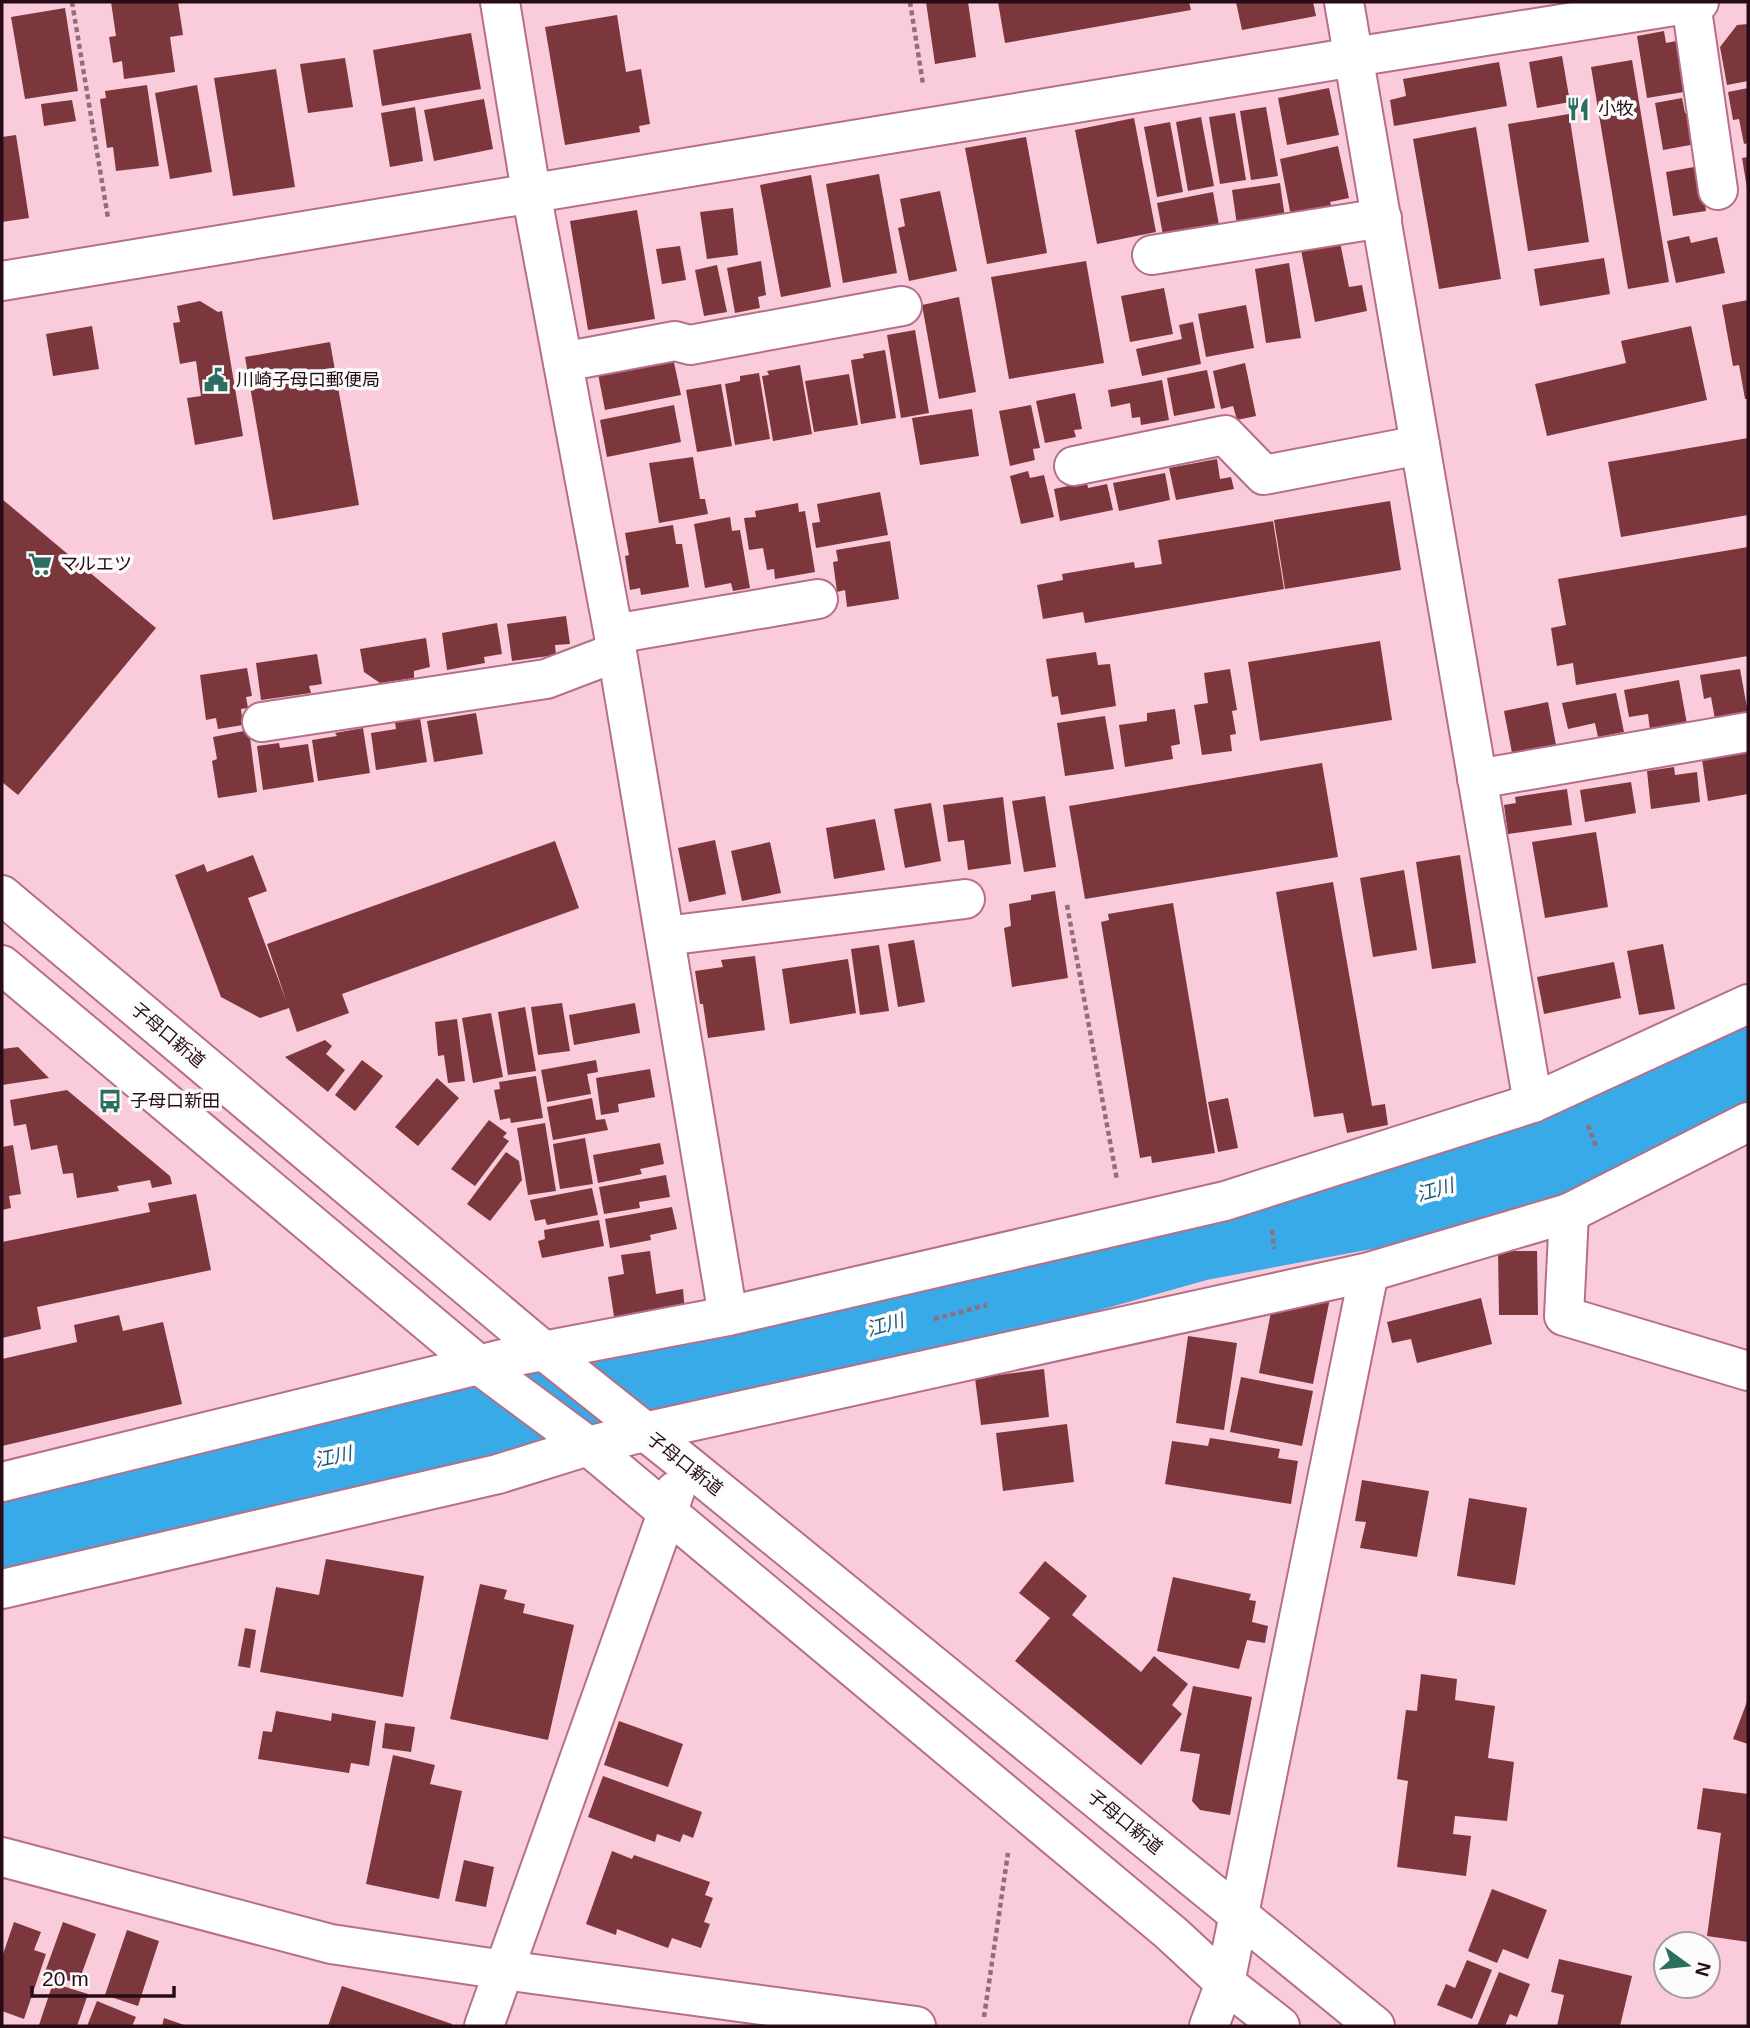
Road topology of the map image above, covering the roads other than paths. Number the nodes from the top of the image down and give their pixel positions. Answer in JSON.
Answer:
{"nodes":[{"id":1,"x":499,"y":2,"type":"edge"},
{"id":2,"x":1344,"y":2,"type":"edge"},
{"id":3,"x":1695,"y":2,"type":"edge"},
{"id":4,"x":1354,"y":57,"type":"junction"},
{"id":5,"x":1718,"y":190,"type":"dead end"},
{"id":6,"x":531,"y":192,"type":"junction"},
{"id":7,"x":1382,"y":218,"type":"junction"},
{"id":8,"x":1152,"y":254,"type":"dead end"},
{"id":9,"x":2,"y":281,"type":"edge"},
{"id":10,"x":902,"y":306,"type":"dead end"},
{"id":11,"x":563,"y":362,"type":"junction"},
{"id":12,"x":1420,"y":445,"type":"junction"},
{"id":13,"x":1074,"y":466,"type":"dead end"},
{"id":14,"x":818,"y":599,"type":"dead end"},
{"id":15,"x":615,"y":643,"type":"junction"},
{"id":16,"x":262,"y":722,"type":"dead end"},
{"id":17,"x":1748,"y":732,"type":"edge"},
{"id":18,"x":1477,"y":779,"type":"junction"},
{"id":19,"x":2,"y":895,"type":"edge"},
{"id":20,"x":965,"y":899,"type":"dead end"},
{"id":21,"x":665,"y":936,"type":"junction"},
{"id":22,"x":2,"y":965,"type":"edge"},
{"id":23,"x":1748,"y":1004,"type":"edge"},
{"id":24,"x":1533,"y":1103,"type":"junction"},
{"id":25,"x":1748,"y":1122,"type":"edge"},
{"id":26,"x":1569,"y":1213,"type":"junction"},
{"id":27,"x":1369,"y":1272,"type":"junction"},
{"id":28,"x":728,"y":1316,"type":"junction"},
{"id":29,"x":544,"y":1351,"type":"junction"},
{"id":30,"x":479,"y":1365,"type":"junction"},
{"id":31,"x":1748,"y":1371,"type":"edge"},
{"id":32,"x":645,"y":1432,"type":"junction"},
{"id":33,"x":587,"y":1446,"type":"junction"},
{"id":34,"x":687,"y":1464,"type":"junction"},
{"id":35,"x":2,"y":1482,"type":"edge"},
{"id":36,"x":667,"y":1512,"type":"junction"},
{"id":37,"x":2,"y":1589,"type":"edge"},
{"id":38,"x":2,"y":1857,"type":"edge"},
{"id":39,"x":1239,"y":1916,"type":"junction"},
{"id":40,"x":504,"y":1970,"type":"junction"},
{"id":41,"x":1225,"y":1983,"type":"junction"},
{"id":42,"x":484,"y":2026,"type":"edge"},
{"id":43,"x":916,"y":2026,"type":"edge"},
{"id":44,"x":1209,"y":2026,"type":"edge"},
{"id":45,"x":1280,"y":2026,"type":"edge"},
{"id":46,"x":1374,"y":2026,"type":"edge"}],
"edges":[{"from":1,"to":6,"type":"street"},
{"from":2,"to":4,"type":"street"},
{"from":3,"to":4,"type":"street"},
{"from":3,"to":5,"type":"street"},
{"from":4,"to":6,"type":"street"},
{"from":4,"to":7,"type":"street"},
{"from":6,"to":9,"type":"street"},
{"from":6,"to":11,"type":"street"},
{"from":7,"to":8,"type":"street"},
{"from":7,"to":12,"type":"street"},
{"from":10,"to":11,"type":"street"},
{"from":11,"to":15,"type":"street"},
{"from":12,"to":13,"type":"street"},
{"from":12,"to":18,"type":"street"},
{"from":14,"to":15,"type":"street"},
{"from":15,"to":16,"type":"street"},
{"from":15,"to":21,"type":"street"},
{"from":17,"to":18,"type":"street"},
{"from":18,"to":24,"type":"street"},
{"from":19,"to":29,"type":"street","name":"子母口新道"},
{"from":20,"to":21,"type":"street"},
{"from":21,"to":28,"type":"street"},
{"from":22,"to":30,"type":"street"},
{"from":23,"to":24,"type":"street"},
{"from":24,"to":28,"type":"street"},
{"from":25,"to":26,"type":"street"},
{"from":26,"to":27,"type":"street"},
{"from":26,"to":31,"type":"street"},
{"from":27,"to":32,"type":"street"},
{"from":27,"to":39,"type":"street"},
{"from":28,"to":29,"type":"street"},
{"from":29,"to":30,"type":"street"},
{"from":29,"to":32,"type":"street","name":"子母口新道"},
{"from":30,"to":33,"type":"street"},
{"from":30,"to":35,"type":"street"},
{"from":32,"to":33,"type":"street"},
{"from":32,"to":34,"type":"street","name":"子母口新道"},
{"from":33,"to":36,"type":"street"},
{"from":33,"to":37,"type":"street"},
{"from":34,"to":36,"type":"street"},
{"from":34,"to":39,"type":"street","name":"子母口新道"},
{"from":36,"to":40,"type":"street"},
{"from":36,"to":41,"type":"street"},
{"from":38,"to":40,"type":"street"},
{"from":39,"to":41,"type":"street"},
{"from":39,"to":46,"type":"street","name":"子母口新道"},
{"from":40,"to":42,"type":"street"},
{"from":40,"to":43,"type":"street"},
{"from":41,"to":44,"type":"street"},
{"from":41,"to":45,"type":"street"}]}
